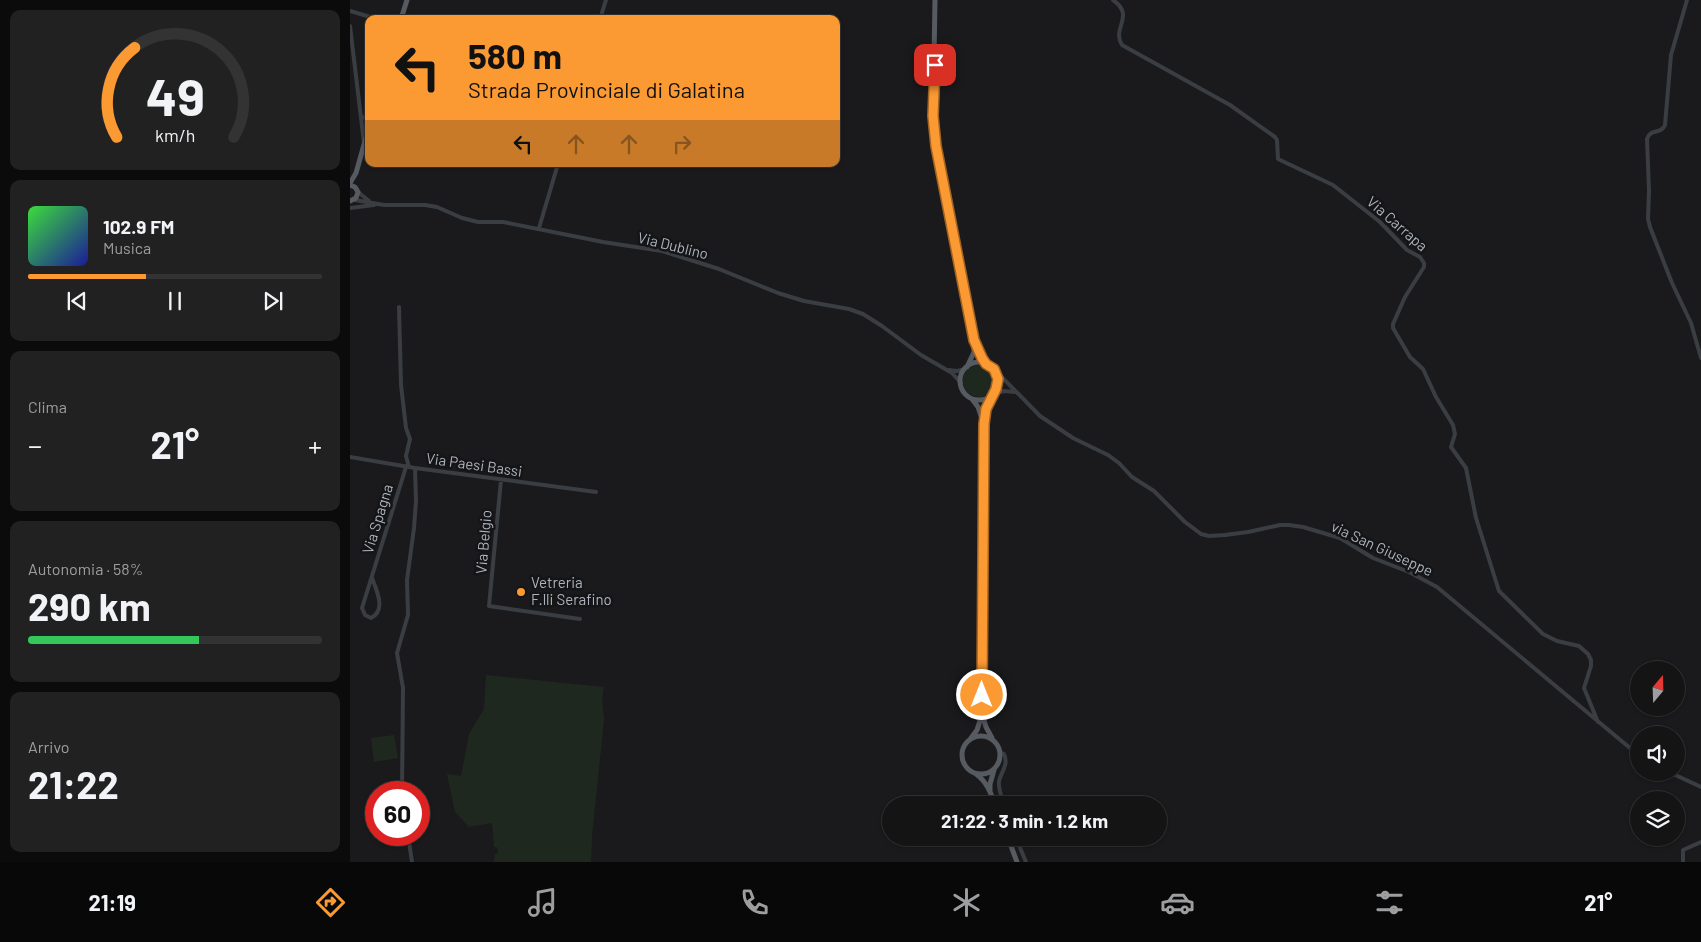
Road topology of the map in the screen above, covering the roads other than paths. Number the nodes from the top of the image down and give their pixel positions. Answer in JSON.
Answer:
{"nodes":[{"id":1,"x":407,"y":0,"type":"edge"},
{"id":2,"x":606,"y":0,"type":"edge"},
{"id":3,"x":935,"y":0,"type":"edge"},
{"id":4,"x":1114,"y":0,"type":"edge"},
{"id":5,"x":1687,"y":0,"type":"edge"},
{"id":6,"x":350,"y":11,"type":"edge"},
{"id":7,"x":365,"y":15,"type":"edge"},
{"id":8,"x":402,"y":15,"type":"edge"},
{"id":9,"x":601,"y":15,"type":"edge"},
{"id":10,"x":350,"y":26,"type":"edge"},
{"id":11,"x":361,"y":117,"type":"junction"},
{"id":12,"x":365,"y":118,"type":"edge"},
{"id":13,"x":365,"y":140,"type":"edge"},
{"id":14,"x":364,"y":143,"type":"junction"},
{"id":15,"x":557,"y":167,"type":"edge"},
{"id":16,"x":356,"y":173,"type":"junction"},
{"id":17,"x":350,"y":184,"type":"edge"},
{"id":18,"x":357,"y":191,"type":"junction"},
{"id":19,"x":352,"y":201,"type":"edge"},
{"id":20,"x":376,"y":204,"type":"junction"},
{"id":21,"x":350,"y":208,"type":"edge"},
{"id":22,"x":539,"y":228,"type":"junction"},
{"id":23,"x":399,"y":307,"type":"dead end"},
{"id":24,"x":974,"y":340,"type":"junction"},
{"id":25,"x":1701,"y":358,"type":"edge"},
{"id":26,"x":986,"y":364,"type":"junction"},
{"id":27,"x":966,"y":368,"type":"junction"},
{"id":28,"x":945,"y":369,"type":"junction"},
{"id":29,"x":994,"y":369,"type":"junction"},
{"id":30,"x":960,"y":383,"type":"junction"},
{"id":31,"x":1017,"y":393,"type":"junction"},
{"id":32,"x":992,"y":395,"type":"junction"},
{"id":33,"x":972,"y":398,"type":"junction"},
{"id":34,"x":984,"y":424,"type":"junction"},
{"id":35,"x":350,"y":457,"type":"edge"},
{"id":36,"x":407,"y":467,"type":"junction"},
{"id":37,"x":415,"y":468,"type":"junction"},
{"id":38,"x":502,"y":480,"type":"junction"},
{"id":39,"x":596,"y":492,"type":"dead end"},
{"id":40,"x":372,"y":578,"type":"junction"},
{"id":41,"x":580,"y":619,"type":"dead end"},
{"id":42,"x":982,"y":714,"type":"junction"},
{"id":43,"x":1598,"y":722,"type":"junction"},
{"id":44,"x":971,"y":738,"type":"junction"},
{"id":45,"x":993,"y":739,"type":"junction"},
{"id":46,"x":1630,"y":748,"type":"edge"},
{"id":47,"x":1000,"y":753,"type":"junction"},
{"id":48,"x":995,"y":768,"type":"junction"},
{"id":49,"x":971,"y":771,"type":"junction"},
{"id":50,"x":1685,"y":780,"type":"edge"},
{"id":51,"x":402,"y":781,"type":"edge"},
{"id":52,"x":1701,"y":787,"type":"edge"},
{"id":53,"x":990,"y":792,"type":"junction"},
{"id":54,"x":992,"y":796,"type":"edge"},
{"id":55,"x":1002,"y":796,"type":"edge"},
{"id":56,"x":1701,"y":842,"type":"edge"},
{"id":57,"x":410,"y":846,"type":"edge"},
{"id":58,"x":1011,"y":846,"type":"edge"},
{"id":59,"x":1019,"y":846,"type":"edge"},
{"id":60,"x":412,"y":862,"type":"edge"},
{"id":61,"x":1017,"y":862,"type":"edge"},
{"id":62,"x":1026,"y":862,"type":"edge"},
{"id":63,"x":1683,"y":862,"type":"edge"}],
"edges":[{"from":1,"to":8,"type":"main road"},
{"from":2,"to":9,"type":"street"},
{"from":3,"to":24,"type":"main road"},
{"from":4,"to":43,"type":"street","name":"Via Carrapa"},
{"from":5,"to":25,"type":"street"},
{"from":6,"to":7,"type":"street"},
{"from":10,"to":11,"type":"street"},
{"from":11,"to":12,"type":"street"},
{"from":11,"to":14,"type":"street"},
{"from":13,"to":14,"type":"main road"},
{"from":14,"to":16,"type":"main road"},
{"from":15,"to":22,"type":"street"},
{"from":16,"to":17,"type":"main road"},
{"from":16,"to":18,"type":"main road"},
{"from":17,"to":18,"type":"main road"},
{"from":18,"to":19,"type":"main road"},
{"from":18,"to":20,"type":"street"},
{"from":19,"to":20,"type":"street","name":"Via Dublino"},
{"from":20,"to":21,"type":"street","name":"Via Dublino"},
{"from":20,"to":22,"type":"street","name":"Via Dublino"},
{"from":22,"to":28,"type":"street","name":"Via Dublino"},
{"from":23,"to":36,"type":"street","name":"Via Spagna"},
{"from":24,"to":26,"type":"main road"},
{"from":24,"to":27,"type":"main road"},
{"from":26,"to":27,"type":"main road"},
{"from":26,"to":29,"type":"main road"},
{"from":27,"to":28,"type":"street"},
{"from":27,"to":30,"type":"main road"},
{"from":28,"to":30,"type":"street","name":"Via Dublino"},
{"from":29,"to":31,"type":"street","name":"via San Giuseppe"},
{"from":29,"to":32,"type":"main road"},
{"from":30,"to":33,"type":"main road"},
{"from":31,"to":32,"type":"street"},
{"from":31,"to":43,"type":"street","name":"via San Giuseppe"},
{"from":32,"to":33,"type":"main road"},
{"from":32,"to":34,"type":"main road"},
{"from":33,"to":34,"type":"main road"},
{"from":34,"to":42,"type":"main road"},
{"from":35,"to":36,"type":"street","name":"Via Paesi Bassi"},
{"from":36,"to":37,"type":"street","name":"Via Paesi Bassi"},
{"from":36,"to":40,"type":"street","name":"Via Spagna"},
{"from":37,"to":38,"type":"street","name":"Via Paesi Bassi"},
{"from":37,"to":51,"type":"street"},
{"from":38,"to":39,"type":"street","name":"Via Paesi Bassi"},
{"from":38,"to":41,"type":"street","name":"Via Belgio"},
{"from":40,"to":40,"type":"street","name":"Via Spagna"},
{"from":42,"to":44,"type":"main road"},
{"from":42,"to":45,"type":"main road"},
{"from":43,"to":46,"type":"street","name":"via San Giuseppe"},
{"from":44,"to":45,"type":"main road"},
{"from":44,"to":49,"type":"main road"},
{"from":45,"to":47,"type":"main road"},
{"from":47,"to":48,"type":"main road"},
{"from":47,"to":55,"type":"street"},
{"from":48,"to":49,"type":"main road"},
{"from":48,"to":53,"type":"main road"},
{"from":49,"to":53,"type":"main road"},
{"from":50,"to":52,"type":"street"},
{"from":53,"to":54,"type":"main road"},
{"from":56,"to":63,"type":"street"},
{"from":57,"to":60,"type":"street"},
{"from":58,"to":61,"type":"main road"},
{"from":59,"to":62,"type":"street"}]}
